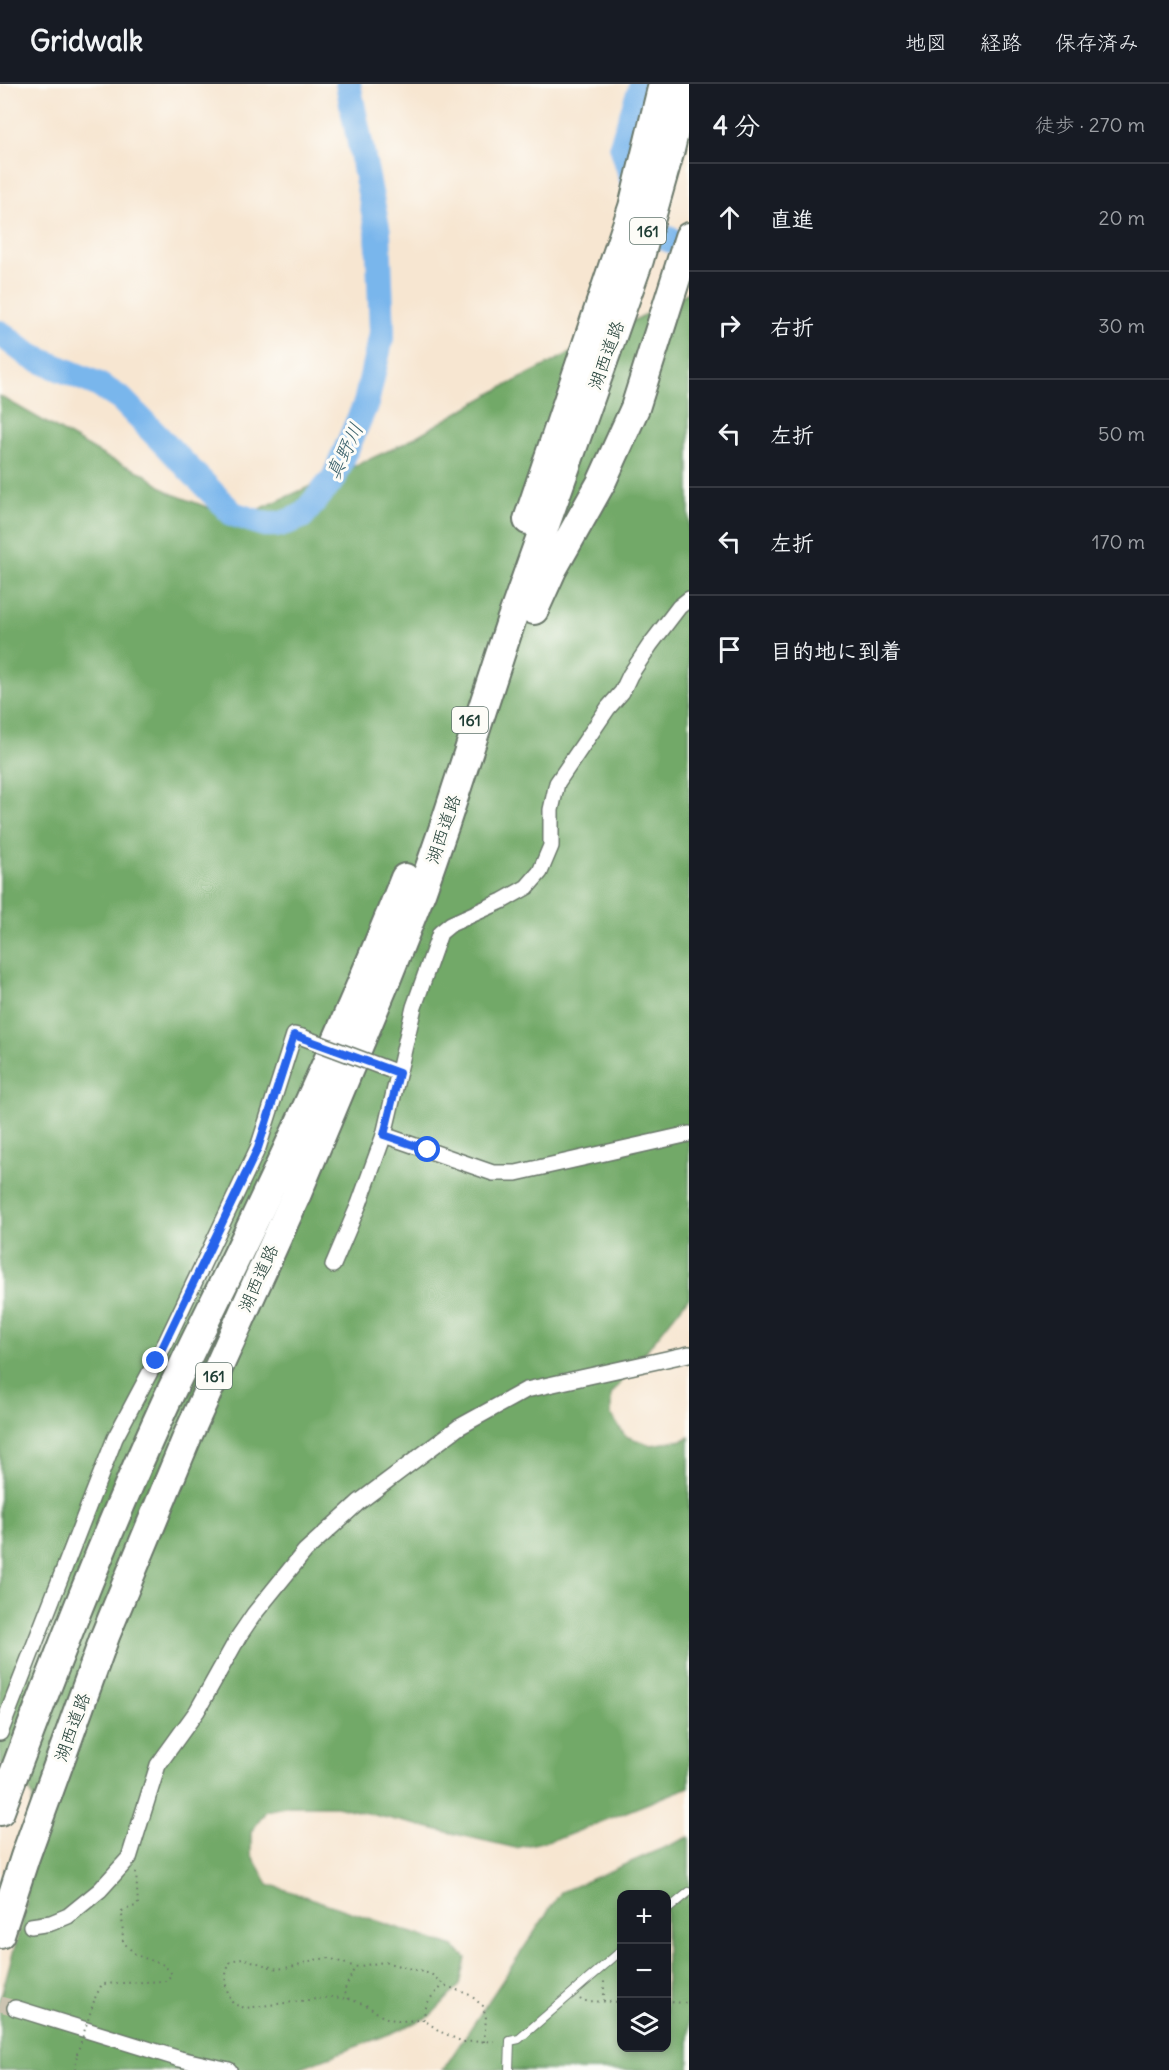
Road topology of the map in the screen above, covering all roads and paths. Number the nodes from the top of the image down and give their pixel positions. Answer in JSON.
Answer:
{"nodes":[{"id":1,"x":663,"y":84,"type":"edge"},
{"id":2,"x":685,"y":84,"type":"edge"},
{"id":3,"x":689,"y":237,"type":"edge"},
{"id":4,"x":590,"y":370,"type":"junction"},
{"id":5,"x":689,"y":599,"type":"edge"},
{"id":6,"x":437,"y":821,"type":"junction"},
{"id":7,"x":395,"y":1072,"type":"junction"},
{"id":8,"x":689,"y":1134,"type":"edge"},
{"id":9,"x":384,"y":1135,"type":"junction"},
{"id":10,"x":333,"y":1265,"type":"dead end"},
{"id":11,"x":689,"y":1354,"type":"edge"},
{"id":12,"x":0,"y":1733,"type":"edge"},
{"id":13,"x":0,"y":1812,"type":"edge"},
{"id":14,"x":129,"y":1858,"type":"junction"},
{"id":15,"x":689,"y":1892,"type":"edge"},
{"id":16,"x":671,"y":1907,"type":"edge"},
{"id":17,"x":31,"y":1926,"type":"dead end"},
{"id":18,"x":0,"y":1934,"type":"edge"},
{"id":19,"x":617,"y":1954,"type":"edge"},
{"id":20,"x":604,"y":1965,"type":"junction"},
{"id":21,"x":355,"y":1967,"type":"junction"},
{"id":22,"x":444,"y":1985,"type":"junction"},
{"id":23,"x":573,"y":1993,"type":"junction"},
{"id":24,"x":349,"y":1999,"type":"junction"},
{"id":25,"x":604,"y":2001,"type":"junction"},
{"id":26,"x":617,"y":2002,"type":"edge"},
{"id":27,"x":671,"y":2002,"type":"edge"},
{"id":28,"x":689,"y":2002,"type":"edge"},
{"id":29,"x":15,"y":2008,"type":"tunnel mouth"},
{"id":30,"x":423,"y":2020,"type":"junction"},
{"id":31,"x":510,"y":2041,"type":"junction"},
{"id":32,"x":484,"y":2042,"type":"junction"},
{"id":33,"x":75,"y":2070,"type":"edge"},
{"id":34,"x":229,"y":2070,"type":"edge"},
{"id":35,"x":509,"y":2070,"type":"edge"}],
"edges":[{"from":1,"to":4,"type":"highway"},
{"from":2,"to":4,"type":"highway","name":"湖西道路","number":"161"},
{"from":3,"to":6,"type":"highway"},
{"from":4,"to":6,"type":"highway","name":"湖西道路","number":"161"},
{"from":4,"to":6,"type":"highway"},
{"from":5,"to":7,"type":"street"},
{"from":6,"to":13,"type":"highway","name":"湖西道路","number":"161"},
{"from":6,"to":18,"type":"highway","name":"湖西道路","number":"161"},
{"from":7,"to":9,"type":"street"},
{"from":7,"to":12,"type":"street","bridge":true},
{"from":8,"to":9,"type":"street"},
{"from":9,"to":10,"type":"street"},
{"from":11,"to":14,"type":"street"},
{"from":14,"to":17,"type":"street"},
{"from":14,"to":33,"type":"path","bridge":true},
{"from":15,"to":16,"type":"lane"},
{"from":19,"to":20,"type":"lane"},
{"from":20,"to":23,"type":"lane"},
{"from":20,"to":25,"type":"path"},
{"from":21,"to":22,"type":"path"},
{"from":21,"to":24,"type":"path"},
{"from":21,"to":24,"type":"path"},
{"from":22,"to":30,"type":"path"},
{"from":22,"to":32,"type":"path"},
{"from":23,"to":25,"type":"path"},
{"from":23,"to":31,"type":"lane"},
{"from":24,"to":30,"type":"path"},
{"from":25,"to":26,"type":"path"},
{"from":27,"to":28,"type":"path"},
{"from":29,"to":34,"type":"street"},
{"from":30,"to":32,"type":"path"},
{"from":31,"to":32,"type":"path"},
{"from":31,"to":35,"type":"lane"}]}
